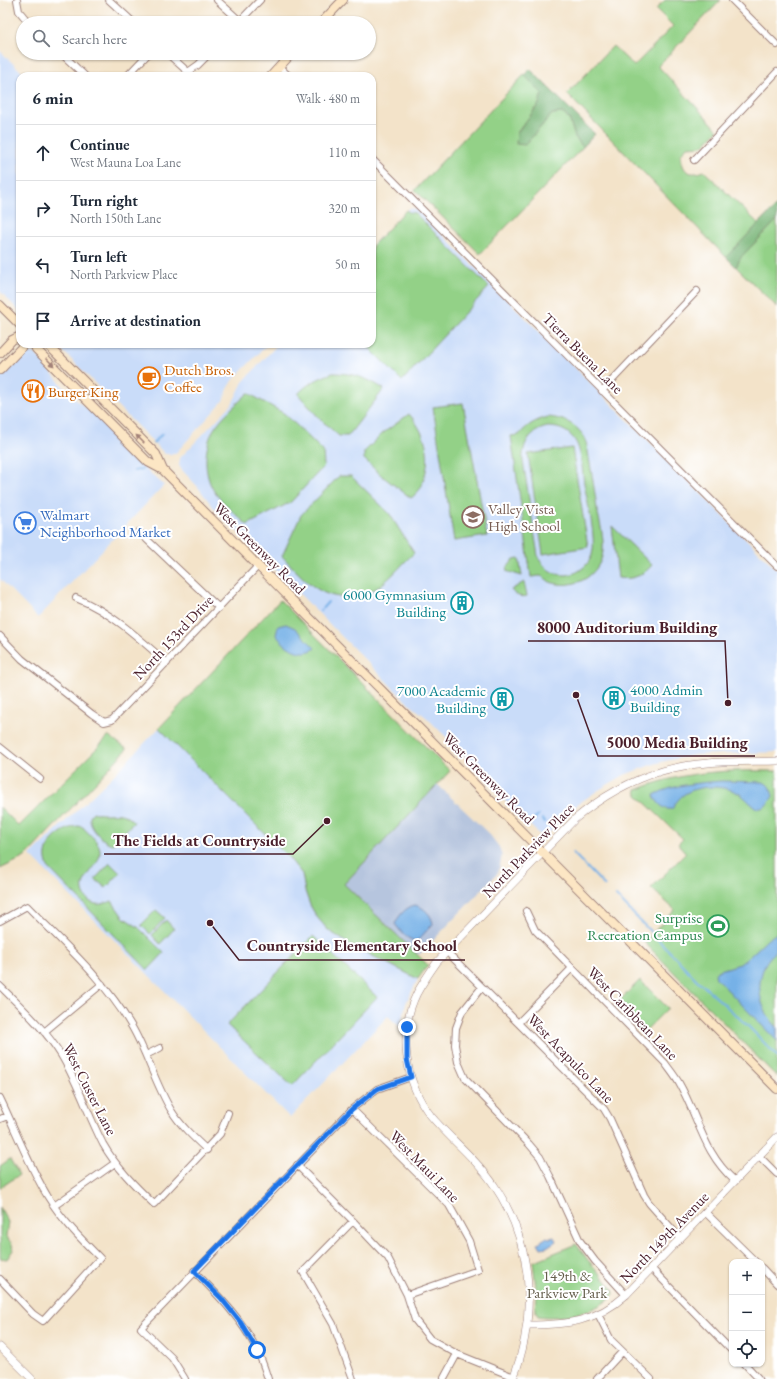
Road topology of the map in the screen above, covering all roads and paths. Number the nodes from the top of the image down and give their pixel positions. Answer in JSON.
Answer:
{"nodes":[{"id":1,"x":17,"y":0,"type":"edge"},
{"id":2,"x":109,"y":0,"type":"edge"},
{"id":3,"x":217,"y":0,"type":"edge"},
{"id":4,"x":260,"y":0,"type":"edge"},
{"id":5,"x":342,"y":0,"type":"edge"},
{"id":6,"x":732,"y":0,"type":"edge"},
{"id":7,"x":24,"y":16,"type":"edge"},
{"id":8,"x":126,"y":16,"type":"edge"},
{"id":9,"x":233,"y":16,"type":"edge"},
{"id":10,"x":245,"y":16,"type":"edge"},
{"id":11,"x":327,"y":16,"type":"edge"},
{"id":12,"x":777,"y":45,"type":"edge"},
{"id":13,"x":68,"y":60,"type":"edge"},
{"id":14,"x":142,"y":60,"type":"edge"},
{"id":15,"x":175,"y":60,"type":"edge"},
{"id":16,"x":203,"y":60,"type":"edge"},
{"id":17,"x":286,"y":60,"type":"edge"},
{"id":18,"x":279,"y":67,"type":"junction"},
{"id":19,"x":81,"y":72,"type":"edge"},
{"id":20,"x":131,"y":72,"type":"edge"},
{"id":21,"x":188,"y":72,"type":"edge"},
{"id":22,"x":188,"y":72,"type":"edge"},
{"id":23,"x":275,"y":72,"type":"edge"},
{"id":24,"x":285,"y":72,"type":"edge"},
{"id":25,"x":777,"y":72,"type":"edge"},
{"id":26,"x":694,"y":160,"type":"dead end"},
{"id":27,"x":376,"y":162,"type":"edge"},
{"id":28,"x":697,"y":291,"type":"dead end"},
{"id":29,"x":0,"y":305,"type":"edge"},
{"id":30,"x":16,"y":321,"type":"edge"},
{"id":31,"x":16,"y":338,"type":"edge"},
{"id":32,"x":21,"y":348,"type":"edge"},
{"id":33,"x":36,"y":348,"type":"edge"},
{"id":34,"x":51,"y":348,"type":"edge"},
{"id":35,"x":0,"y":353,"type":"edge"},
{"id":36,"x":0,"y":370,"type":"edge"},
{"id":37,"x":602,"y":391,"type":"junction"},
{"id":38,"x":163,"y":470,"type":"junction"},
{"id":39,"x":140,"y":532,"type":"dead end"},
{"id":40,"x":258,"y":566,"type":"junction"},
{"id":41,"x":777,"y":566,"type":"edge"},
{"id":42,"x":76,"y":598,"type":"dead end"},
{"id":43,"x":218,"y":608,"type":"junction"},
{"id":44,"x":0,"y":636,"type":"edge"},
{"id":45,"x":167,"y":662,"type":"junction"},
{"id":46,"x":0,"y":748,"type":"edge"},
{"id":47,"x":777,"y":761,"type":"edge"},
{"id":48,"x":40,"y":779,"type":"dead end"},
{"id":49,"x":542,"y":852,"type":"junction"},
{"id":50,"x":526,"y":911,"type":"dead end"},
{"id":51,"x":0,"y":921,"type":"edge"},
{"id":52,"x":447,"y":952,"type":"junction"},
{"id":53,"x":572,"y":968,"type":"junction"},
{"id":54,"x":102,"y":984,"type":"junction"},
{"id":55,"x":0,"y":986,"type":"edge"},
{"id":56,"x":482,"y":987,"type":"junction"},
{"id":57,"x":518,"y":1024,"type":"junction"},
{"id":58,"x":44,"y":1032,"type":"junction"},
{"id":59,"x":160,"y":1048,"type":"dead end"},
{"id":60,"x":146,"y":1055,"type":"junction"},
{"id":61,"x":411,"y":1077,"type":"junction"},
{"id":62,"x":777,"y":1089,"type":"edge"},
{"id":63,"x":0,"y":1098,"type":"edge"},
{"id":64,"x":352,"y":1109,"type":"junction"},
{"id":65,"x":228,"y":1113,"type":"dead end"},
{"id":66,"x":8,"y":1116,"type":"junction"},
{"id":67,"x":0,"y":1119,"type":"edge"},
{"id":68,"x":777,"y":1137,"type":"edge"},
{"id":69,"x":207,"y":1150,"type":"junction"},
{"id":70,"x":759,"y":1156,"type":"junction"},
{"id":71,"x":116,"y":1163,"type":"junction"},
{"id":72,"x":297,"y":1165,"type":"junction"},
{"id":73,"x":777,"y":1174,"type":"edge"},
{"id":74,"x":735,"y":1180,"type":"junction"},
{"id":75,"x":54,"y":1206,"type":"junction"},
{"id":76,"x":705,"y":1212,"type":"junction"},
{"id":77,"x":353,"y":1221,"type":"junction"},
{"id":78,"x":680,"y":1238,"type":"junction"},
{"id":79,"x":753,"y":1259,"type":"edge"},
{"id":80,"x":651,"y":1268,"type":"junction"},
{"id":81,"x":194,"y":1271,"type":"junction"},
{"id":82,"x":765,"y":1271,"type":"edge"},
{"id":83,"x":0,"y":1279,"type":"edge"},
{"id":84,"x":777,"y":1284,"type":"edge"},
{"id":85,"x":407,"y":1295,"type":"junction"},
{"id":86,"x":626,"y":1295,"type":"junction"},
{"id":87,"x":598,"y":1314,"type":"junction"},
{"id":88,"x":527,"y":1324,"type":"junction"},
{"id":89,"x":0,"y":1347,"type":"edge"},
{"id":90,"x":729,"y":1348,"type":"edge"},
{"id":91,"x":622,"y":1352,"type":"junction"},
{"id":92,"x":456,"y":1354,"type":"junction"},
{"id":93,"x":748,"y":1367,"type":"edge"},
{"id":94,"x":444,"y":1378,"type":"edge"},
{"id":95,"x":513,"y":1378,"type":"edge"},
{"id":96,"x":32,"y":1379,"type":"edge"},
{"id":97,"x":185,"y":1379,"type":"edge"},
{"id":98,"x":268,"y":1379,"type":"edge"},
{"id":99,"x":353,"y":1379,"type":"edge"},
{"id":100,"x":597,"y":1379,"type":"edge"},
{"id":101,"x":651,"y":1379,"type":"edge"},
{"id":102,"x":759,"y":1379,"type":"edge"}],
"edges":[{"from":1,"to":7,"type":"street"},
{"from":2,"to":8,"type":"street"},
{"from":3,"to":9,"type":"street"},
{"from":4,"to":10,"type":"street"},
{"from":5,"to":11,"type":"main road"},
{"from":6,"to":12,"type":"street"},
{"from":13,"to":19,"type":"street"},
{"from":14,"to":20,"type":"street"},
{"from":15,"to":21,"type":"street"},
{"from":16,"to":22,"type":"street"},
{"from":17,"to":18,"type":"main road"},
{"from":18,"to":23,"type":"main road"},
{"from":18,"to":24,"type":"street"},
{"from":25,"to":26,"type":"street"},
{"from":27,"to":37,"type":"street","name":"Tierra Buena Lane"},
{"from":28,"to":37,"type":"street"},
{"from":29,"to":30,"type":"main road"},
{"from":31,"to":35,"type":"main road"},
{"from":32,"to":36,"type":"main road"},
{"from":33,"to":38,"type":"main road","name":"West Greenway Road","one_way":true},
{"from":38,"to":34,"type":"main road","name":"West Greenway Road","one_way":true},
{"from":37,"to":41,"type":"street","name":"Tierra Buena Lane"},
{"from":38,"to":40,"type":"main road","name":"West Greenway Road"},
{"from":39,"to":43,"type":"street"},
{"from":40,"to":43,"type":"street","name":"North 153rd Drive"},
{"from":40,"to":49,"type":"main road","name":"West Greenway Road"},
{"from":42,"to":45,"type":"street"},
{"from":43,"to":45,"type":"street","name":"North 153rd Drive"},
{"from":44,"to":45,"type":"street","name":"North 153rd Drive"},
{"from":46,"to":48,"type":"street"},
{"from":47,"to":49,"type":"street","name":"North Parkview Place"},
{"from":49,"to":52,"type":"street","name":"North Parkview Place"},
{"from":49,"to":62,"type":"main road","name":"West Greenway Road"},
{"from":50,"to":53,"type":"street","name":"West Caribbean Lane"},
{"from":51,"to":54,"type":"street"},
{"from":52,"to":56,"type":"street","name":"West Acapulco Lane"},
{"from":52,"to":61,"type":"street","name":"North Parkview Place"},
{"from":53,"to":57,"type":"street"},
{"from":53,"to":74,"type":"street","name":"West Caribbean Lane"},
{"from":54,"to":58,"type":"street"},
{"from":54,"to":60,"type":"street"},
{"from":55,"to":58,"type":"street","name":"West Custer Lane"},
{"from":56,"to":57,"type":"street","name":"West Acapulco Lane"},
{"from":56,"to":86,"type":"street"},
{"from":57,"to":78,"type":"street","name":"West Acapulco Lane"},
{"from":58,"to":71,"type":"street","name":"West Custer Lane"},
{"from":59,"to":60,"type":"street"},
{"from":60,"to":69,"type":"street"},
{"from":61,"to":64,"type":"street"},
{"from":61,"to":88,"type":"street","name":"North Parkview Place"},
{"from":63,"to":66,"type":"street"},
{"from":64,"to":72,"type":"street"},
{"from":64,"to":85,"type":"street","name":"West Maui Lane"},
{"from":65,"to":69,"type":"street"},
{"from":66,"to":67,"type":"street"},
{"from":66,"to":75,"type":"street"},
{"from":68,"to":70,"type":"street","name":"North 149th Avenue"},
{"from":69,"to":71,"type":"street","name":"West Custer Lane"},
{"from":70,"to":73,"type":"street"},
{"from":70,"to":74,"type":"street","name":"North 149th Avenue"},
{"from":71,"to":75,"type":"street"},
{"from":72,"to":77,"type":"street"},
{"from":72,"to":81,"type":"street"},
{"from":74,"to":76,"type":"street","name":"North 149th Avenue"},
{"from":75,"to":83,"type":"street"},
{"from":76,"to":78,"type":"street","name":"North 149th Avenue"},
{"from":76,"to":79,"type":"street"},
{"from":77,"to":85,"type":"street"},
{"from":77,"to":99,"type":"street"},
{"from":78,"to":80,"type":"street","name":"North 149th Avenue"},
{"from":80,"to":86,"type":"street","name":"North 149th Avenue"},
{"from":80,"to":90,"type":"street"},
{"from":81,"to":97,"type":"street"},
{"from":81,"to":98,"type":"street"},
{"from":82,"to":84,"type":"street"},
{"from":85,"to":92,"type":"street"},
{"from":86,"to":87,"type":"street","name":"North 149th Avenue"},
{"from":87,"to":88,"type":"street","name":"North 149th Avenue"},
{"from":87,"to":91,"type":"street"},
{"from":88,"to":95,"type":"street","name":"North Parkview Place"},
{"from":89,"to":96,"type":"street"},
{"from":91,"to":100,"type":"street"},
{"from":91,"to":101,"type":"street"},
{"from":92,"to":94,"type":"street"},
{"from":92,"to":95,"type":"street"},
{"from":93,"to":102,"type":"street"}]}
